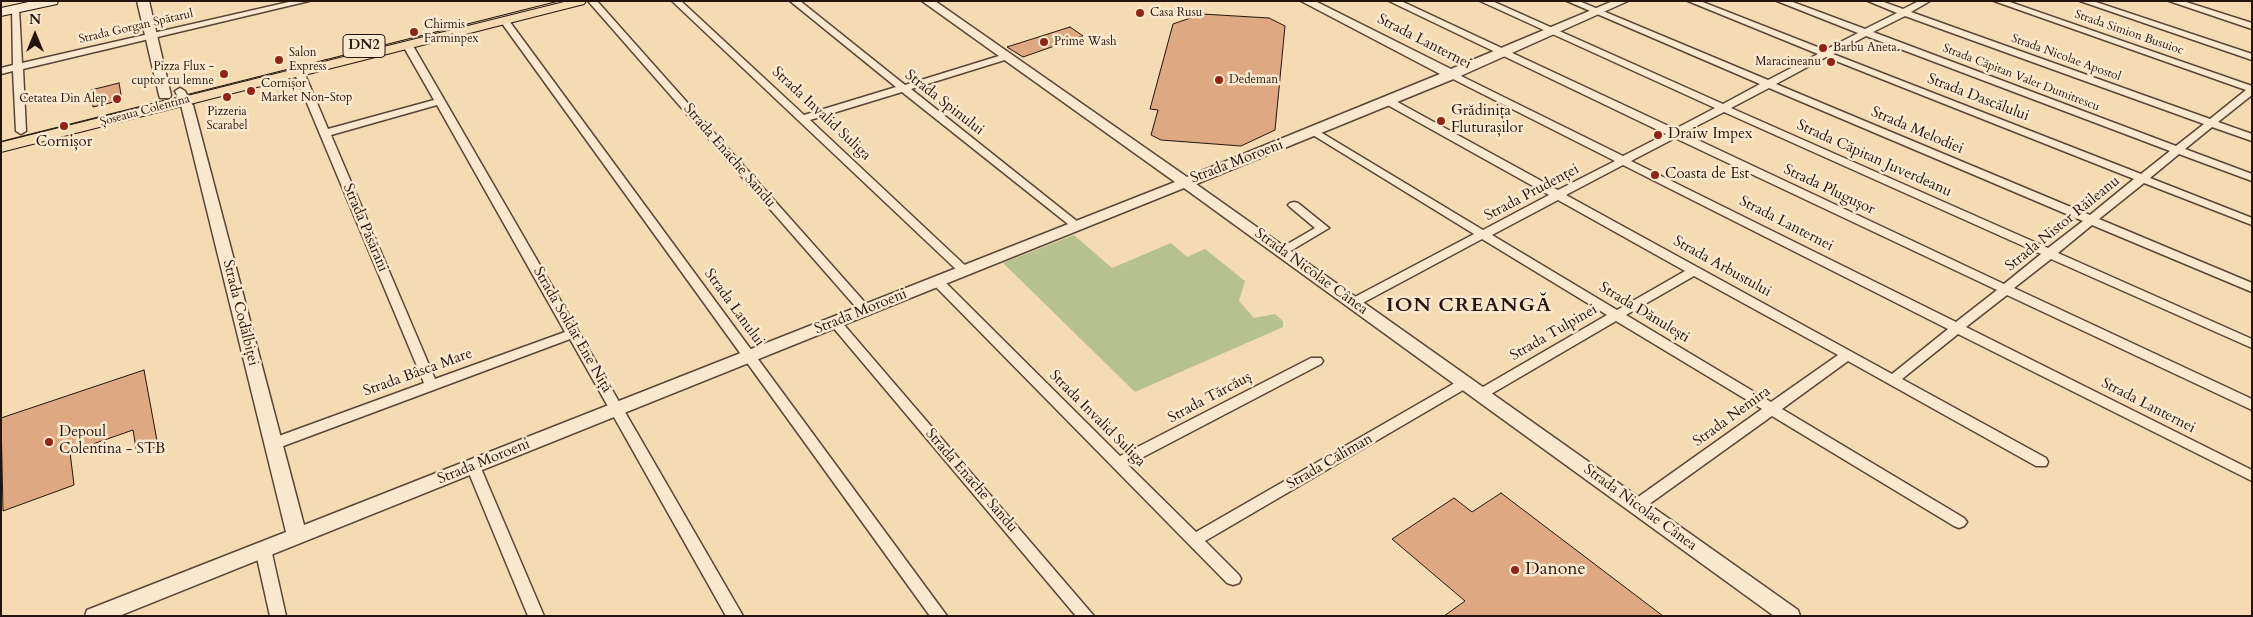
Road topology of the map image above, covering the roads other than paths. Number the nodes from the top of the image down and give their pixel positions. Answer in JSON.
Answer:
{"nodes":[{"id":1,"x":52,"y":1,"type":"edge"},
{"id":2,"x":143,"y":1,"type":"edge"},
{"id":3,"x":305,"y":1,"type":"edge"},
{"id":4,"x":548,"y":1,"type":"edge"},
{"id":5,"x":579,"y":1,"type":"edge"},
{"id":6,"x":592,"y":1,"type":"edge"},
{"id":7,"x":676,"y":1,"type":"edge"},
{"id":8,"x":794,"y":1,"type":"edge"},
{"id":9,"x":927,"y":1,"type":"edge"},
{"id":10,"x":1306,"y":1,"type":"edge"},
{"id":11,"x":1393,"y":1,"type":"edge"},
{"id":12,"x":1484,"y":1,"type":"edge"},
{"id":13,"x":1571,"y":1,"type":"edge"},
{"id":14,"x":1623,"y":1,"type":"edge"},
{"id":15,"x":1692,"y":1,"type":"edge"},
{"id":16,"x":1781,"y":1,"type":"edge"},
{"id":17,"x":1872,"y":1,"type":"edge"},
{"id":18,"x":1926,"y":1,"type":"edge"},
{"id":19,"x":1998,"y":1,"type":"edge"},
{"id":20,"x":2084,"y":1,"type":"edge"},
{"id":21,"x":2173,"y":1,"type":"edge"},
{"id":22,"x":31,"y":4,"type":"edge"},
{"id":23,"x":15,"y":9,"type":"junction"},
{"id":24,"x":1,"y":12,"type":"edge"},
{"id":25,"x":1596,"y":12,"type":"junction"},
{"id":26,"x":1904,"y":13,"type":"junction"},
{"id":27,"x":504,"y":20,"type":"junction"},
{"id":28,"x":2252,"y":26,"type":"edge"},
{"id":29,"x":1552,"y":32,"type":"junction"},
{"id":30,"x":1866,"y":33,"type":"junction"},
{"id":31,"x":151,"y":37,"type":"junction"},
{"id":32,"x":408,"y":44,"type":"junction"},
{"id":33,"x":1504,"y":53,"type":"junction"},
{"id":34,"x":1827,"y":54,"type":"junction"},
{"id":35,"x":1005,"y":57,"type":"junction"},
{"id":36,"x":2252,"y":57,"type":"edge"},
{"id":37,"x":18,"y":67,"type":"junction"},
{"id":38,"x":1,"y":71,"type":"edge"},
{"id":39,"x":299,"y":72,"type":"junction"},
{"id":40,"x":1452,"y":75,"type":"junction"},
{"id":41,"x":1770,"y":85,"type":"junction"},
{"id":42,"x":902,"y":89,"type":"junction"},
{"id":43,"x":2252,"y":89,"type":"edge"},
{"id":44,"x":177,"y":100,"type":"junction"},
{"id":45,"x":440,"y":101,"type":"junction"},
{"id":46,"x":1388,"y":101,"type":"junction"},
{"id":47,"x":1725,"y":109,"type":"junction"},
{"id":48,"x":803,"y":120,"type":"junction"},
{"id":49,"x":2211,"y":124,"type":"junction"},
{"id":50,"x":21,"y":131,"type":"junction"},
{"id":51,"x":1313,"y":132,"type":"junction"},
{"id":52,"x":325,"y":133,"type":"junction"},
{"id":53,"x":1676,"y":134,"type":"junction"},
{"id":54,"x":1,"y":136,"type":"edge"},
{"id":55,"x":2252,"y":138,"type":"edge"},
{"id":56,"x":1,"y":147,"type":"edge"},
{"id":57,"x":2178,"y":151,"type":"junction"},
{"id":58,"x":1625,"y":161,"type":"junction"},
{"id":59,"x":2252,"y":178,"type":"edge"},
{"id":60,"x":2143,"y":179,"type":"junction"},
{"id":61,"x":1184,"y":182,"type":"junction"},
{"id":62,"x":1559,"y":196,"type":"junction"},
{"id":63,"x":1294,"y":205,"type":"dead end"},
{"id":64,"x":2092,"y":221,"type":"junction"},
{"id":65,"x":2252,"y":222,"type":"edge"},
{"id":66,"x":1077,"y":226,"type":"junction"},
{"id":67,"x":1484,"y":235,"type":"junction"},
{"id":68,"x":1283,"y":251,"type":"junction"},
{"id":69,"x":2050,"y":254,"type":"junction"},
{"id":70,"x":1694,"y":270,"type":"junction"},
{"id":71,"x":965,"y":271,"type":"junction"},
{"id":72,"x":938,"y":282,"type":"junction"},
{"id":73,"x":2252,"y":288,"type":"edge"},
{"id":74,"x":2007,"y":290,"type":"junction"},
{"id":75,"x":1353,"y":303,"type":"junction"},
{"id":76,"x":865,"y":310,"type":"junction"},
{"id":77,"x":1617,"y":316,"type":"junction"},
{"id":78,"x":836,"y":322,"type":"junction"},
{"id":79,"x":1958,"y":329,"type":"junction"},
{"id":80,"x":574,"y":333,"type":"junction"},
{"id":81,"x":2252,"y":344,"type":"edge"},
{"id":82,"x":1847,"y":355,"type":"junction"},
{"id":83,"x":750,"y":357,"type":"junction"},
{"id":84,"x":1316,"y":361,"type":"dead end"},
{"id":85,"x":1892,"y":380,"type":"junction"},
{"id":86,"x":1465,"y":383,"type":"junction"},
{"id":87,"x":431,"y":385,"type":"junction"},
{"id":88,"x":1481,"y":394,"type":"junction"},
{"id":89,"x":2252,"y":405,"type":"edge"},
{"id":90,"x":618,"y":409,"type":"junction"},
{"id":91,"x":1771,"y":409,"type":"junction"},
{"id":92,"x":273,"y":444,"type":"junction"},
{"id":93,"x":2041,"y":462,"type":"dead end"},
{"id":94,"x":1119,"y":463,"type":"junction"},
{"id":95,"x":473,"y":466,"type":"junction"},
{"id":96,"x":2252,"y":476,"type":"edge"},
{"id":97,"x":1636,"y":506,"type":"junction"},
{"id":98,"x":1959,"y":522,"type":"dead end"},
{"id":99,"x":296,"y":536,"type":"junction"},
{"id":100,"x":1195,"y":540,"type":"junction"},
{"id":101,"x":263,"y":549,"type":"junction"},
{"id":102,"x":1234,"y":579,"type":"dead end"},
{"id":103,"x":95,"y":616,"type":"edge"},
{"id":104,"x":278,"y":616,"type":"edge"},
{"id":105,"x":536,"y":616,"type":"edge"},
{"id":106,"x":735,"y":616,"type":"edge"},
{"id":107,"x":939,"y":616,"type":"edge"},
{"id":108,"x":1086,"y":616,"type":"edge"},
{"id":109,"x":1790,"y":616,"type":"edge"}],
"edges":[{"from":1,"to":22,"type":"main road"},
{"from":2,"to":31,"type":"street","name":"Strada Codălbiței"},
{"from":3,"to":31,"type":"street","name":"Strada Gorgan Spătarul"},
{"from":4,"to":44,"type":"main road","name":"Șoseaua Colentina","number":"DN2"},
{"from":5,"to":27,"type":"main road","name":"Șoseaua Colentina","number":"DN2"},
{"from":6,"to":76,"type":"street","name":"Strada Enache Sandu"},
{"from":7,"to":48,"type":"street","name":"Strada Invalid Suliga"},
{"from":8,"to":42,"type":"street","name":"Strada Spinului"},
{"from":9,"to":35,"type":"street","name":"Strada Nicolae Cânea"},
{"from":10,"to":40,"type":"street","name":"Strada Lanternei"},
{"from":11,"to":33,"type":"street","name":"Strada Plugușor"},
{"from":12,"to":29,"type":"street","name":"Strada Căpitan Juverdeanu"},
{"from":13,"to":25,"type":"street","name":"Strada Melodiei"},
{"from":14,"to":25,"type":"street","name":"Strada Moroeni"},
{"from":15,"to":34,"type":"street","name":"Strada Dascălului"},
{"from":16,"to":30,"type":"street","name":"Strada Căpitan Valer Dumitrescu"},
{"from":17,"to":26,"type":"street","name":"Strada Nicolae Apostol"},
{"from":18,"to":26,"type":"street","name":"Strada Prudenței"},
{"from":19,"to":43,"type":"street","name":"Strada Simion Busuioc"},
{"from":20,"to":36,"type":"street"},
{"from":21,"to":28,"type":"street"},
{"from":22,"to":23,"type":"main road"},
{"from":23,"to":24,"type":"main road"},
{"from":23,"to":37,"type":"street"},
{"from":25,"to":29,"type":"street","name":"Strada Moroeni"},
{"from":25,"to":41,"type":"street","name":"Strada Melodiei"},
{"from":26,"to":30,"type":"street","name":"Strada Prudenței"},
{"from":26,"to":49,"type":"street","name":"Strada Nicolae Apostol"},
{"from":27,"to":32,"type":"main road","name":"Șoseaua Colentina","number":"DN2"},
{"from":27,"to":83,"type":"street","name":"Strada Lanului"},
{"from":29,"to":33,"type":"street","name":"Strada Moroeni"},
{"from":29,"to":47,"type":"street","name":"Strada Căpitan Juverdeanu"},
{"from":30,"to":34,"type":"street","name":"Strada Prudenței"},
{"from":30,"to":57,"type":"street","name":"Strada Căpitan Valer Dumitrescu"},
{"from":31,"to":37,"type":"street","name":"Strada Gorgan Spătarul"},
{"from":31,"to":44,"type":"street","name":"Strada Codălbiței"},
{"from":32,"to":39,"type":"main road","name":"Șoseaua Colentina","number":"DN2"},
{"from":32,"to":45,"type":"street","name":"Strada Soldat Ene Niță"},
{"from":33,"to":40,"type":"street","name":"Strada Moroeni"},
{"from":33,"to":53,"type":"street","name":"Strada Plugușor"},
{"from":34,"to":41,"type":"street","name":"Strada Prudenței"},
{"from":34,"to":60,"type":"street","name":"Strada Dascălului"},
{"from":35,"to":42,"type":"street"},
{"from":35,"to":61,"type":"street","name":"Strada Nicolae Cânea"},
{"from":37,"to":38,"type":"street","name":"Strada Gorgan Spătarul"},
{"from":37,"to":50,"type":"street"},
{"from":39,"to":44,"type":"main road","name":"Șoseaua Colentina","number":"DN2"},
{"from":39,"to":52,"type":"street","name":"Strada Păsărani"},
{"from":40,"to":46,"type":"street","name":"Strada Moroeni"},
{"from":40,"to":58,"type":"street","name":"Strada Lanternei"},
{"from":41,"to":47,"type":"street","name":"Strada Prudenței"},
{"from":41,"to":64,"type":"street","name":"Strada Melodiei"},
{"from":42,"to":48,"type":"street"},
{"from":42,"to":66,"type":"street","name":"Strada Spinului"},
{"from":43,"to":49,"type":"street","name":"Strada Nistor Răileanu"},
{"from":44,"to":50,"type":"main road","name":"Șoseaua Colentina","number":"DN2"},
{"from":44,"to":56,"type":"main road","name":"Șoseaua Colentina","number":"DN2"},
{"from":44,"to":92,"type":"street","name":"Strada Codălbiței"},
{"from":45,"to":52,"type":"street"},
{"from":45,"to":80,"type":"street","name":"Strada Soldat Ene Niță"},
{"from":46,"to":51,"type":"street","name":"Strada Moroeni"},
{"from":46,"to":62,"type":"street","name":"Strada Arbustului"},
{"from":47,"to":53,"type":"street","name":"Strada Prudenței"},
{"from":47,"to":69,"type":"street","name":"Strada Căpitan Juverdeanu"},
{"from":48,"to":71,"type":"street","name":"Strada Invalid Suliga"},
{"from":49,"to":55,"type":"street","name":"Strada Nicolae Apostol"},
{"from":49,"to":57,"type":"street","name":"Strada Nistor Răileanu"},
{"from":50,"to":54,"type":"main road","name":"Șoseaua Colentina","number":"DN2"},
{"from":51,"to":61,"type":"street","name":"Strada Moroeni"},
{"from":51,"to":67,"type":"street","name":"Strada Dănulești"},
{"from":52,"to":87,"type":"street","name":"Strada Păsărani"},
{"from":53,"to":58,"type":"street","name":"Strada Prudenței"},
{"from":53,"to":74,"type":"street","name":"Strada Plugușor"},
{"from":57,"to":59,"type":"street","name":"Strada Căpitan Valer Dumitrescu"},
{"from":57,"to":60,"type":"street","name":"Strada Nistor Răileanu"},
{"from":58,"to":62,"type":"street","name":"Strada Prudenței"},
{"from":58,"to":79,"type":"street","name":"Strada Lanternei"},
{"from":60,"to":64,"type":"street","name":"Strada Nistor Răileanu"},
{"from":60,"to":65,"type":"street","name":"Strada Dascălului"},
{"from":61,"to":66,"type":"street","name":"Strada Moroeni"},
{"from":61,"to":68,"type":"street","name":"Strada Nicolae Cânea"},
{"from":62,"to":67,"type":"street","name":"Strada Prudenței"},
{"from":62,"to":70,"type":"street","name":"Strada Arbustului"},
{"from":63,"to":68,"type":"street"},
{"from":64,"to":69,"type":"street","name":"Strada Nistor Răileanu"},
{"from":64,"to":73,"type":"street","name":"Strada Melodiei"},
{"from":66,"to":71,"type":"street","name":"Strada Moroeni"},
{"from":67,"to":75,"type":"street","name":"Strada Prudenței"},
{"from":67,"to":77,"type":"street","name":"Strada Dănulești"},
{"from":68,"to":75,"type":"street","name":"Strada Nicolae Cânea"},
{"from":69,"to":74,"type":"street","name":"Strada Nistor Răileanu"},
{"from":69,"to":81,"type":"street","name":"Strada Căpitan Juverdeanu"},
{"from":70,"to":77,"type":"street","name":"Strada Tulpinei"},
{"from":70,"to":82,"type":"street","name":"Strada Arbustului"},
{"from":71,"to":72,"type":"street","name":"Strada Moroeni"},
{"from":72,"to":76,"type":"street","name":"Strada Moroeni"},
{"from":72,"to":94,"type":"street","name":"Strada Invalid Suliga"},
{"from":74,"to":79,"type":"street","name":"Strada Nistor Răileanu"},
{"from":74,"to":89,"type":"street","name":"Strada Plugușor"},
{"from":75,"to":86,"type":"street","name":"Strada Nicolae Cânea"},
{"from":76,"to":78,"type":"street","name":"Strada Moroeni"},
{"from":77,"to":88,"type":"street","name":"Strada Tulpinei"},
{"from":77,"to":91,"type":"street","name":"Strada Dănulești"},
{"from":78,"to":83,"type":"street","name":"Strada Moroeni"},
{"from":78,"to":108,"type":"street","name":"Strada Enache Sandu"},
{"from":79,"to":85,"type":"street","name":"Strada Nistor Răileanu"},
{"from":79,"to":96,"type":"street","name":"Strada Lanternei"},
{"from":80,"to":87,"type":"street","name":"Strada Bâsca Mare"},
{"from":80,"to":90,"type":"street","name":"Strada Soldat Ene Niță"},
{"from":82,"to":85,"type":"street","name":"Strada Arbustului"},
{"from":82,"to":91,"type":"street","name":"Strada Nemira"},
{"from":83,"to":90,"type":"street","name":"Strada Moroeni"},
{"from":83,"to":107,"type":"street","name":"Strada Lanului"},
{"from":84,"to":94,"type":"street","name":"Strada Tărcăuș"},
{"from":85,"to":93,"type":"street","name":"Strada Arbustului"},
{"from":86,"to":88,"type":"street","name":"Strada Nicolae Cânea"},
{"from":86,"to":100,"type":"street","name":"Strada Căliman"},
{"from":87,"to":92,"type":"street","name":"Strada Bâsca Mare"},
{"from":88,"to":97,"type":"street","name":"Strada Nicolae Cânea"},
{"from":90,"to":95,"type":"street","name":"Strada Moroeni"},
{"from":90,"to":106,"type":"street","name":"Strada Soldat Ene Niță"},
{"from":91,"to":97,"type":"street","name":"Strada Nemira"},
{"from":91,"to":98,"type":"street","name":"Strada Dănulești"},
{"from":92,"to":99,"type":"street","name":"Strada Codălbiței"},
{"from":94,"to":100,"type":"street","name":"Strada Invalid Suliga"},
{"from":95,"to":99,"type":"street","name":"Strada Moroeni"},
{"from":95,"to":105,"type":"street"},
{"from":97,"to":109,"type":"street","name":"Strada Nicolae Cânea"},
{"from":99,"to":101,"type":"street","name":"Strada Moroeni"},
{"from":100,"to":102,"type":"street","name":"Strada Invalid Suliga"},
{"from":101,"to":103,"type":"street","name":"Strada Moroeni"},
{"from":101,"to":104,"type":"street"}]}
